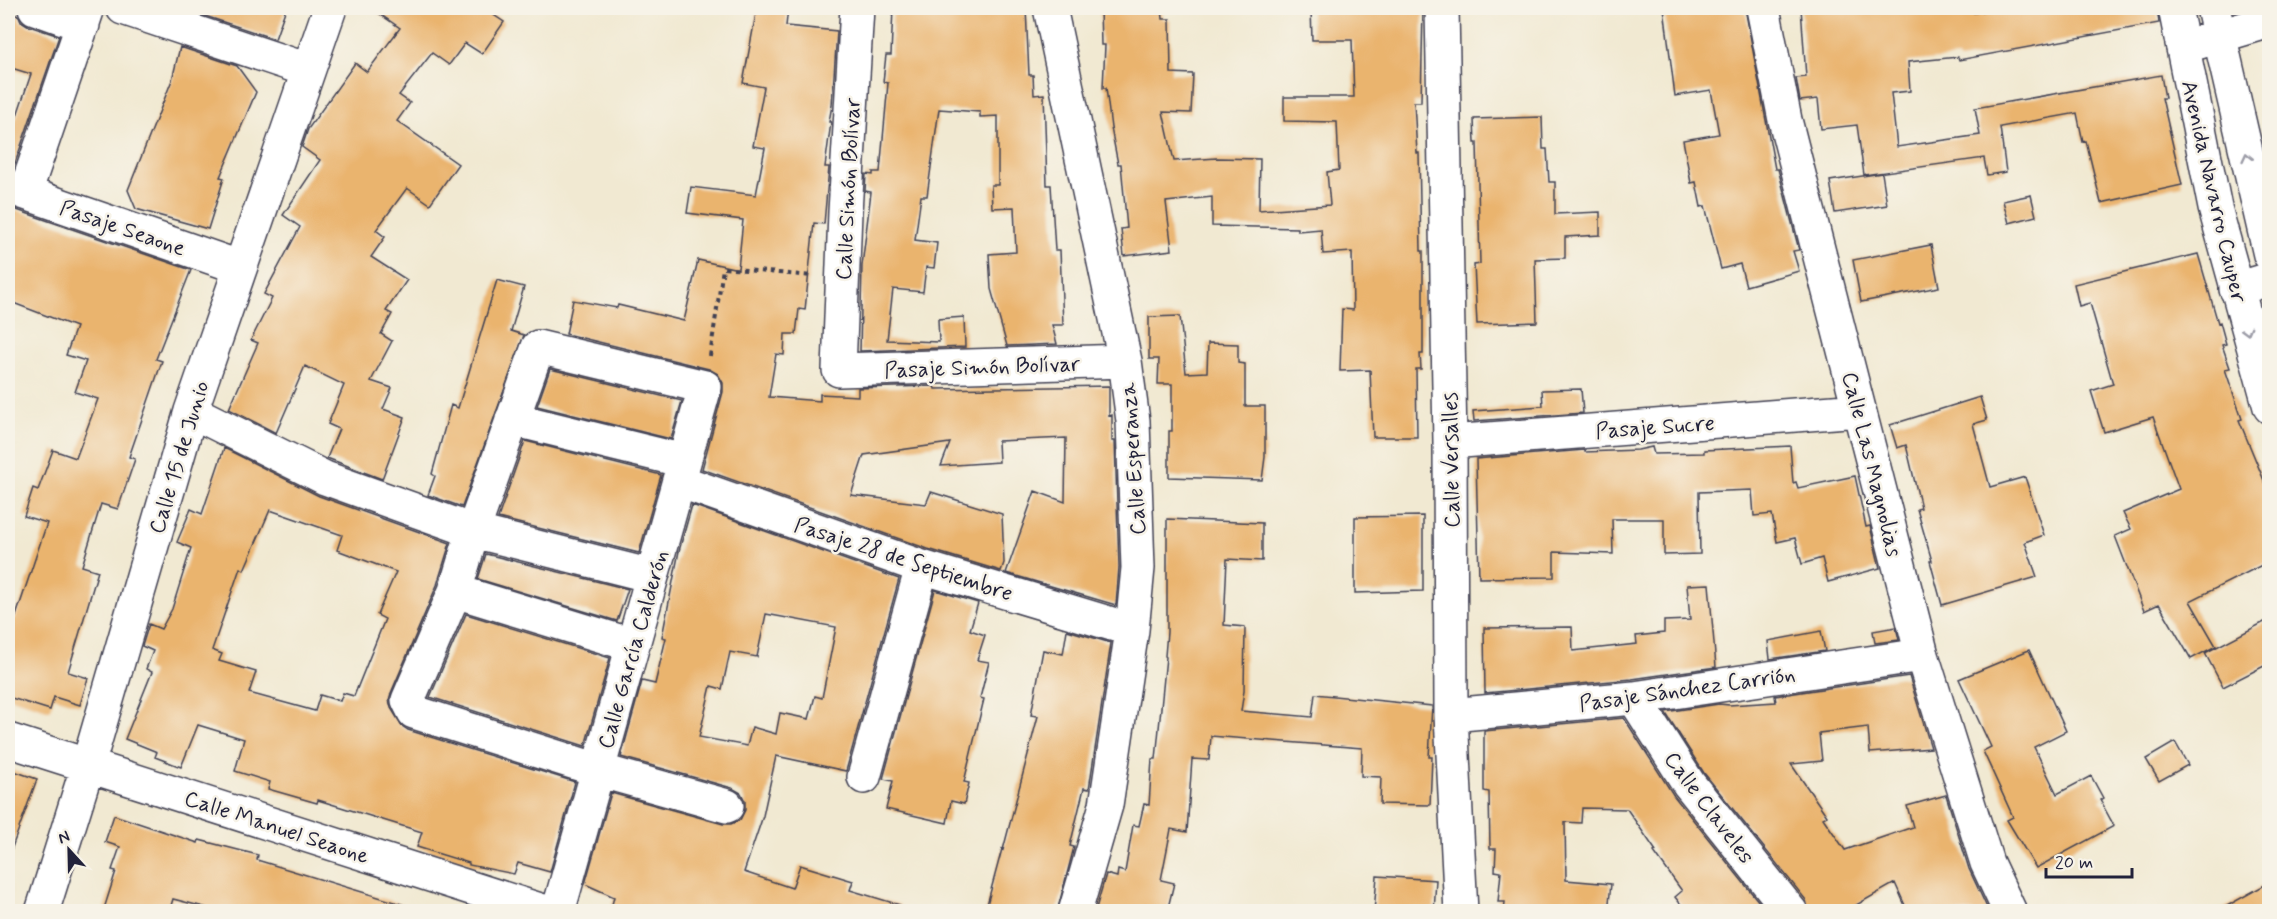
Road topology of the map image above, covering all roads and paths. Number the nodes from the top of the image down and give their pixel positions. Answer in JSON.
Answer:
{"nodes":[{"id":1,"x":35,"y":8,"type":"edge"},
{"id":2,"x":123,"y":8,"type":"edge"},
{"id":3,"x":330,"y":8,"type":"edge"},
{"id":4,"x":857,"y":8,"type":"edge"},
{"id":5,"x":1050,"y":8,"type":"edge"},
{"id":6,"x":1442,"y":8,"type":"edge"},
{"id":7,"x":1763,"y":8,"type":"edge"},
{"id":8,"x":2175,"y":8,"type":"edge"},
{"id":9,"x":85,"y":16,"type":"edge"},
{"id":10,"x":2216,"y":21,"type":"edge"},
{"id":11,"x":2270,"y":21,"type":"edge"},
{"id":12,"x":2183,"y":47,"type":"junction"},
{"id":13,"x":308,"y":70,"type":"junction"},
{"id":14,"x":16,"y":190,"type":"edge"},
{"id":15,"x":2270,"y":255,"type":"edge"},
{"id":16,"x":239,"y":267,"type":"junction"},
{"id":17,"x":842,"y":279,"type":"junction"},
{"id":18,"x":2270,"y":279,"type":"edge"},
{"id":19,"x":2236,"y":289,"type":"junction"},
{"id":20,"x":1125,"y":361,"type":"junction"},
{"id":21,"x":839,"y":370,"type":"joint"},
{"id":22,"x":705,"y":387,"type":"junction"},
{"id":23,"x":2270,"y":407,"type":"edge"},
{"id":24,"x":1859,"y":410,"type":"junction"},
{"id":25,"x":191,"y":411,"type":"junction"},
{"id":26,"x":513,"y":419,"type":"junction"},
{"id":27,"x":1450,"y":442,"type":"junction"},
{"id":28,"x":681,"y":471,"type":"junction"},
{"id":29,"x":473,"y":531,"type":"junction"},
{"id":30,"x":922,"y":567,"type":"junction"},
{"id":31,"x":652,"y":576,"type":"junction"},
{"id":32,"x":455,"y":591,"type":"junction"},
{"id":33,"x":1132,"y":630,"type":"junction"},
{"id":34,"x":632,"y":645,"type":"junction"},
{"id":35,"x":1922,"y":655,"type":"junction"},
{"id":36,"x":1634,"y":698,"type":"junction"},
{"id":37,"x":1451,"y":715,"type":"junction"},
{"id":38,"x":8,"y":740,"type":"edge"},
{"id":39,"x":88,"y":765,"type":"junction"},
{"id":40,"x":598,"y":770,"type":"junction"},
{"id":41,"x":864,"y":777,"type":"dead end"},
{"id":42,"x":727,"y":806,"type":"dead end"},
{"id":43,"x":42,"y":912,"type":"edge"},
{"id":44,"x":546,"y":912,"type":"edge"},
{"id":45,"x":558,"y":912,"type":"edge"},
{"id":46,"x":1075,"y":912,"type":"edge"},
{"id":47,"x":1461,"y":912,"type":"edge"},
{"id":48,"x":1791,"y":912,"type":"edge"},
{"id":49,"x":2010,"y":912,"type":"edge"}],
"edges":[{"from":1,"to":9,"type":"street"},
{"from":2,"to":13,"type":"street"},
{"from":3,"to":13,"type":"street","name":"Calle 15 de Junio"},
{"from":4,"to":17,"type":"street","name":"Calle Simón Bolívar"},
{"from":5,"to":20,"type":"street","name":"Calle Esperanza"},
{"from":6,"to":27,"type":"street","name":"Calle Versalles"},
{"from":7,"to":24,"type":"street","name":"Calle Las Magnolias"},
{"from":8,"to":12,"type":"street","name":"Avenida Navarro Cauper"},
{"from":9,"to":14,"type":"street"},
{"from":10,"to":11,"type":"street"},
{"from":10,"to":12,"type":"street"},
{"from":15,"to":10,"type":"street","one_way":true},
{"from":12,"to":19,"type":"street","name":"Avenida Navarro Cauper"},
{"from":13,"to":16,"type":"street","name":"Calle 15 de Junio"},
{"from":14,"to":16,"type":"street","name":"Pasaje Seaone"},
{"from":16,"to":25,"type":"street","name":"Calle 15 de Junio"},
{"from":17,"to":21,"type":"street","name":"Calle Simón Bolívar"},
{"from":17,"to":22,"type":"path"},
{"from":18,"to":19,"type":"street"},
{"from":19,"to":23,"type":"street","name":"Avenida Navarro Cauper","one_way":true},
{"from":20,"to":21,"type":"street","name":"Pasaje Simón Bolívar"},
{"from":20,"to":33,"type":"street","name":"Calle Esperanza"},
{"from":22,"to":26,"type":"street"},
{"from":22,"to":28,"type":"street","name":"Calle García Calderón"},
{"from":24,"to":27,"type":"street","name":"Pasaje Sucre"},
{"from":24,"to":35,"type":"street","name":"Calle Las Magnolias"},
{"from":25,"to":29,"type":"street"},
{"from":25,"to":39,"type":"street","name":"Calle 15 de Junio"},
{"from":26,"to":28,"type":"street","name":"Pasaje 28 de Septiembre"},
{"from":26,"to":29,"type":"street"},
{"from":27,"to":37,"type":"street","name":"Calle Versalles"},
{"from":28,"to":30,"type":"street","name":"Pasaje 28 de Septiembre"},
{"from":28,"to":31,"type":"street","name":"Calle García Calderón"},
{"from":29,"to":31,"type":"street"},
{"from":29,"to":32,"type":"street"},
{"from":30,"to":33,"type":"street","name":"Pasaje 28 de Septiembre"},
{"from":30,"to":41,"type":"street"},
{"from":31,"to":34,"type":"street","name":"Calle García Calderón"},
{"from":32,"to":34,"type":"street"},
{"from":32,"to":40,"type":"street"},
{"from":33,"to":46,"type":"street","name":"Calle Esperanza"},
{"from":34,"to":40,"type":"street","name":"Calle García Calderón"},
{"from":35,"to":36,"type":"street","name":"Pasaje Sánchez Carrión"},
{"from":35,"to":49,"type":"street","name":"Calle Las Magnolias"},
{"from":36,"to":37,"type":"street","name":"Pasaje Sánchez Carrión"},
{"from":36,"to":48,"type":"street","name":"Calle Claveles"},
{"from":37,"to":47,"type":"street","name":"Calle Versalles"},
{"from":38,"to":39,"type":"street","name":"Calle Manuel Seaone"},
{"from":39,"to":43,"type":"street","name":"Calle 15 de Junio"},
{"from":39,"to":44,"type":"street","name":"Calle Manuel Seaone"},
{"from":40,"to":42,"type":"street"},
{"from":40,"to":45,"type":"street","name":"Calle García Calderón"}]}
